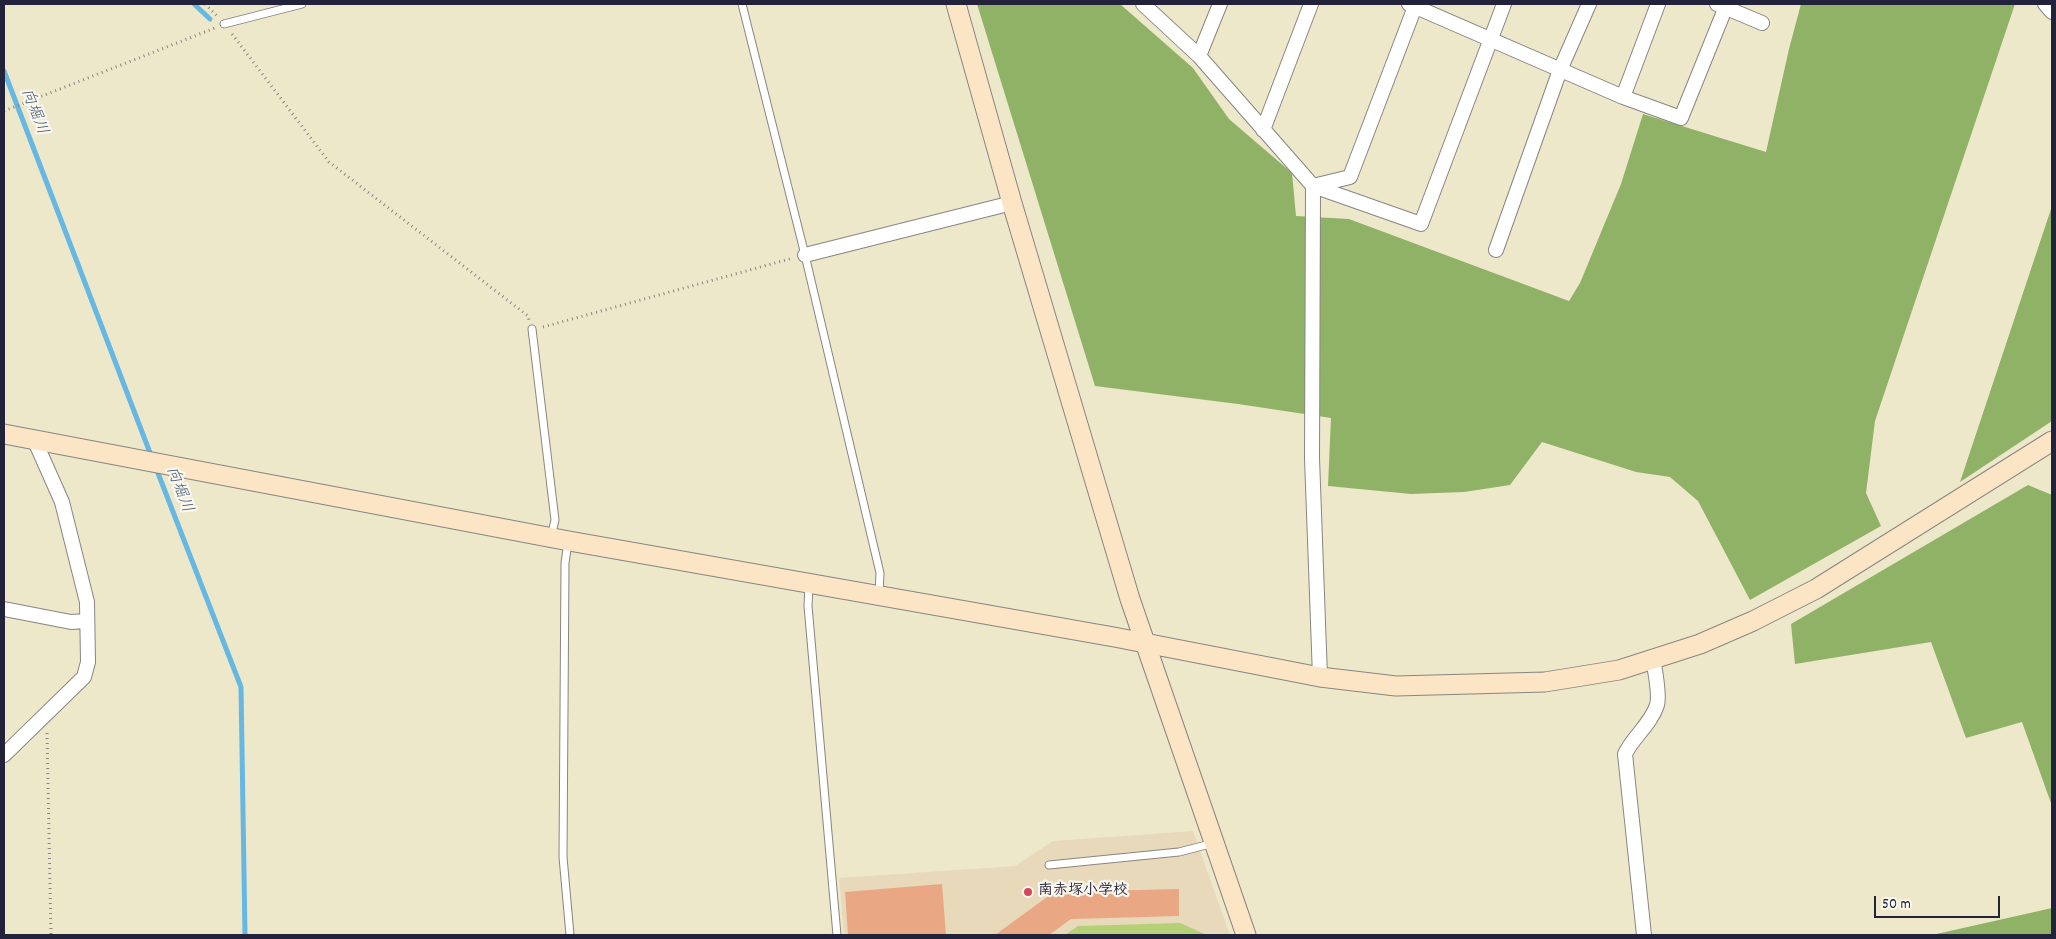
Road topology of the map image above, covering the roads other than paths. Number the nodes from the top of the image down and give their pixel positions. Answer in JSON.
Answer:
{"nodes":[{"id":1,"x":302,"y":4,"type":"edge"},
{"id":2,"x":742,"y":4,"type":"edge"},
{"id":3,"x":956,"y":4,"type":"edge"},
{"id":4,"x":1143,"y":4,"type":"edge"},
{"id":5,"x":1220,"y":4,"type":"edge"},
{"id":6,"x":1311,"y":4,"type":"edge"},
{"id":7,"x":1504,"y":4,"type":"edge"},
{"id":8,"x":1589,"y":4,"type":"edge"},
{"id":9,"x":1658,"y":4,"type":"edge"},
{"id":10,"x":2045,"y":4,"type":"edge"},
{"id":11,"x":1413,"y":5,"type":"edge"},
{"id":12,"x":1723,"y":5,"type":"edge"},
{"id":13,"x":2052,"y":12,"type":"edge"},
{"id":14,"x":1762,"y":23,"type":"dead end"},
{"id":15,"x":224,"y":24,"type":"road end"},
{"id":16,"x":1490,"y":39,"type":"junction"},
{"id":17,"x":1199,"y":56,"type":"junction"},
{"id":18,"x":1560,"y":70,"type":"junction"},
{"id":19,"x":1623,"y":97,"type":"junction"},
{"id":20,"x":1264,"y":130,"type":"junction"},
{"id":21,"x":1313,"y":186,"type":"junction"},
{"id":22,"x":1012,"y":203,"type":"junction"},
{"id":23,"x":1496,"y":250,"type":"dead end"},
{"id":24,"x":805,"y":255,"type":"junction"},
{"id":25,"x":532,"y":330,"type":"road end"},
{"id":26,"x":4,"y":434,"type":"edge"},
{"id":27,"x":34,"y":439,"type":"junction"},
{"id":28,"x":2052,"y":441,"type":"edge"},
{"id":29,"x":560,"y":539,"type":"junction"},
{"id":30,"x":809,"y":584,"type":"junction"},
{"id":31,"x":879,"y":597,"type":"junction"},
{"id":32,"x":4,"y":609,"type":"edge"},
{"id":33,"x":88,"y":621,"type":"junction"},
{"id":34,"x":1146,"y":644,"type":"junction"},
{"id":35,"x":1653,"y":659,"type":"junction"},
{"id":36,"x":1320,"y":677,"type":"junction"},
{"id":37,"x":4,"y":755,"type":"edge"},
{"id":38,"x":1214,"y":842,"type":"junction"},
{"id":39,"x":1048,"y":865,"type":"dead end"},
{"id":40,"x":570,"y":935,"type":"edge"},
{"id":41,"x":838,"y":935,"type":"edge"},
{"id":42,"x":1246,"y":935,"type":"edge"},
{"id":43,"x":1644,"y":935,"type":"edge"}],
"edges":[{"from":1,"to":15,"type":"lane"},
{"from":2,"to":24,"type":"lane"},
{"from":3,"to":22,"type":"street"},
{"from":4,"to":17,"type":"street"},
{"from":5,"to":17,"type":"street"},
{"from":6,"to":20,"type":"street"},
{"from":7,"to":16,"type":"street"},
{"from":8,"to":18,"type":"street"},
{"from":9,"to":19,"type":"street"},
{"from":10,"to":13,"type":"street"},
{"from":11,"to":16,"type":"street"},
{"from":11,"to":21,"type":"street"},
{"from":12,"to":14,"type":"street"},
{"from":12,"to":19,"type":"street"},
{"from":16,"to":18,"type":"street"},
{"from":16,"to":21,"type":"street"},
{"from":17,"to":20,"type":"street"},
{"from":18,"to":19,"type":"street"},
{"from":18,"to":23,"type":"street"},
{"from":20,"to":21,"type":"street"},
{"from":21,"to":36,"type":"street"},
{"from":22,"to":24,"type":"street"},
{"from":22,"to":34,"type":"street"},
{"from":24,"to":31,"type":"lane"},
{"from":25,"to":29,"type":"lane"},
{"from":26,"to":27,"type":"street"},
{"from":27,"to":29,"type":"street"},
{"from":27,"to":33,"type":"street"},
{"from":28,"to":35,"type":"street"},
{"from":29,"to":30,"type":"street"},
{"from":29,"to":40,"type":"lane"},
{"from":30,"to":31,"type":"street"},
{"from":30,"to":41,"type":"lane"},
{"from":31,"to":34,"type":"street"},
{"from":32,"to":33,"type":"street"},
{"from":33,"to":37,"type":"street"},
{"from":34,"to":36,"type":"street"},
{"from":34,"to":38,"type":"street"},
{"from":35,"to":36,"type":"street"},
{"from":35,"to":43,"type":"street"},
{"from":38,"to":39,"type":"lane"},
{"from":38,"to":42,"type":"street"}]}
